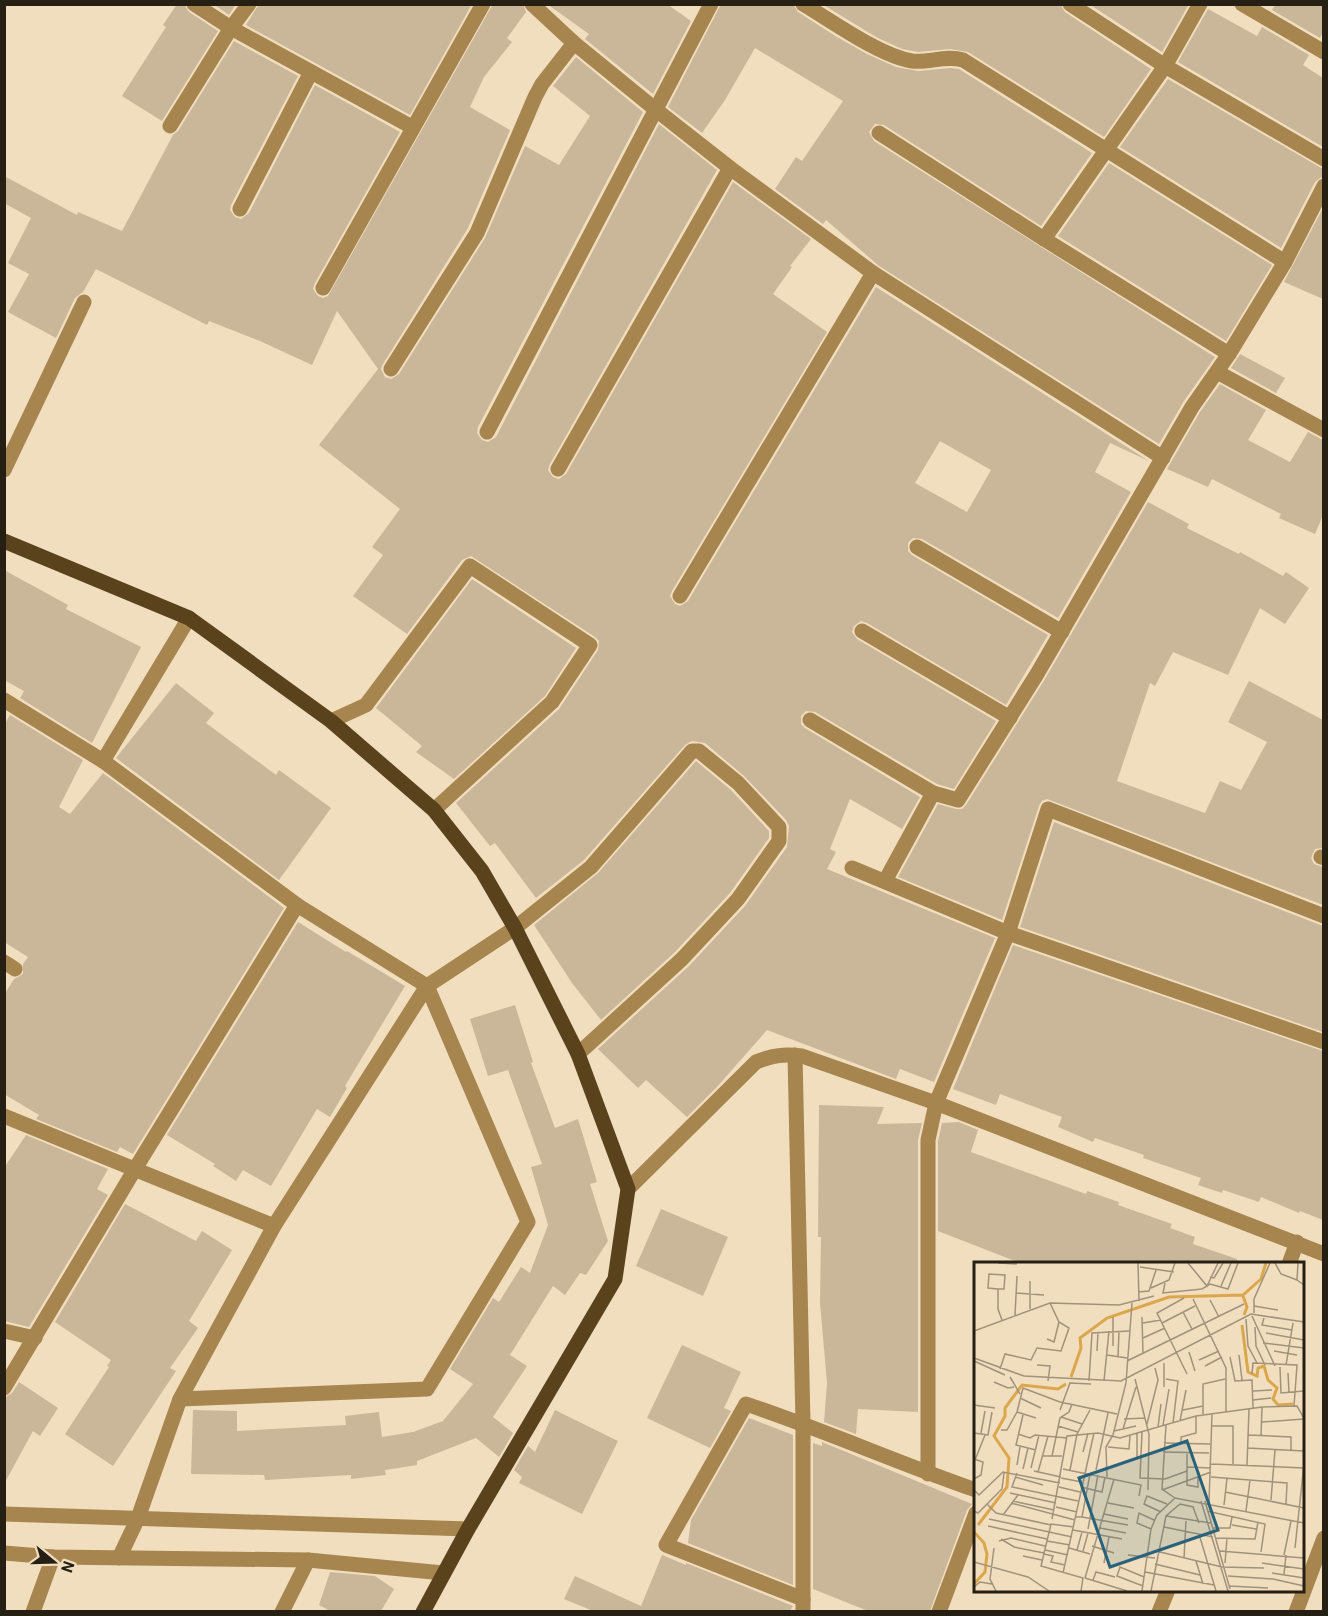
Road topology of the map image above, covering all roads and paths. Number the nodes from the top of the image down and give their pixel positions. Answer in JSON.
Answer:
{"nodes":[{"id":1,"x":194,"y":4,"type":"edge"},
{"id":2,"x":249,"y":4,"type":"edge"},
{"id":3,"x":483,"y":4,"type":"edge"},
{"id":4,"x":532,"y":4,"type":"edge"},
{"id":5,"x":711,"y":4,"type":"edge"},
{"id":6,"x":803,"y":4,"type":"edge"},
{"id":7,"x":1070,"y":4,"type":"edge"},
{"id":8,"x":1200,"y":4,"type":"edge"},
{"id":9,"x":1242,"y":4,"type":"edge"},
{"id":10,"x":1266,"y":10,"type":"edge"},
{"id":11,"x":231,"y":28,"type":"junction"},
{"id":12,"x":574,"y":44,"type":"junction"},
{"id":13,"x":1323,"y":52,"type":"edge"},
{"id":14,"x":1165,"y":66,"type":"junction"},
{"id":15,"x":311,"y":72,"type":"junction"},
{"id":16,"x":655,"y":109,"type":"junction"},
{"id":17,"x":170,"y":126,"type":"dead end"},
{"id":18,"x":412,"y":127,"type":"junction"},
{"id":19,"x":879,"y":133,"type":"dead end"},
{"id":20,"x":1107,"y":150,"type":"junction"},
{"id":21,"x":1323,"y":159,"type":"edge"},
{"id":22,"x":730,"y":168,"type":"junction"},
{"id":23,"x":1323,"y":186,"type":"edge"},
{"id":24,"x":240,"y":209,"type":"dead end"},
{"id":25,"x":1044,"y":239,"type":"junction"},
{"id":26,"x":1285,"y":262,"type":"junction"},
{"id":27,"x":873,"y":273,"type":"junction"},
{"id":28,"x":323,"y":288,"type":"dead end"},
{"id":29,"x":84,"y":302,"type":"dead end"},
{"id":30,"x":1229,"y":354,"type":"junction"},
{"id":31,"x":391,"y":369,"type":"dead end"},
{"id":32,"x":1217,"y":372,"type":"junction"},
{"id":33,"x":1323,"y":430,"type":"edge"},
{"id":34,"x":487,"y":432,"type":"dead end"},
{"id":35,"x":1162,"y":458,"type":"junction"},
{"id":36,"x":558,"y":469,"type":"dead end"},
{"id":37,"x":4,"y":470,"type":"edge"},
{"id":38,"x":4,"y":541,"type":"edge"},
{"id":39,"x":917,"y":547,"type":"dead end"},
{"id":40,"x":680,"y":596,"type":"dead end"},
{"id":41,"x":189,"y":618,"type":"junction"},
{"id":42,"x":862,"y":631,"type":"dead end"},
{"id":43,"x":1062,"y":632,"type":"junction"},
{"id":44,"x":4,"y":700,"type":"edge"},
{"id":45,"x":1010,"y":718,"type":"junction"},
{"id":46,"x":810,"y":720,"type":"dead end"},
{"id":47,"x":331,"y":721,"type":"junction"},
{"id":48,"x":104,"y":760,"type":"junction"},
{"id":49,"x":933,"y":794,"type":"junction"},
{"id":50,"x":434,"y":810,"type":"junction"},
{"id":51,"x":852,"y":868,"type":"dead end"},
{"id":52,"x":885,"y":881,"type":"junction"},
{"id":53,"x":297,"y":904,"type":"junction"},
{"id":54,"x":1323,"y":916,"type":"edge"},
{"id":55,"x":515,"y":928,"type":"junction"},
{"id":56,"x":1008,"y":933,"type":"junction"},
{"id":57,"x":427,"y":986,"type":"junction"},
{"id":58,"x":1323,"y":1042,"type":"edge"},
{"id":59,"x":578,"y":1054,"type":"junction"},
{"id":60,"x":795,"y":1055,"type":"junction"},
{"id":61,"x":936,"y":1103,"type":"junction"},
{"id":62,"x":4,"y":1116,"type":"edge"},
{"id":63,"x":135,"y":1169,"type":"junction"},
{"id":64,"x":628,"y":1189,"type":"junction"},
{"id":65,"x":274,"y":1226,"type":"junction"},
{"id":66,"x":1297,"y":1242,"type":"junction"},
{"id":67,"x":1323,"y":1254,"type":"edge"},
{"id":68,"x":1289,"y":1262,"type":"edge"},
{"id":69,"x":4,"y":1331,"type":"edge"},
{"id":70,"x":34,"y":1338,"type":"junction"},
{"id":71,"x":4,"y":1388,"type":"edge"},
{"id":72,"x":180,"y":1399,"type":"junction"},
{"id":73,"x":803,"y":1423,"type":"junction"},
{"id":74,"x":928,"y":1474,"type":"junction"},
{"id":75,"x":974,"y":1490,"type":"edge"},
{"id":76,"x":4,"y":1514,"type":"edge"},
{"id":77,"x":974,"y":1516,"type":"edge"},
{"id":78,"x":138,"y":1518,"type":"junction"},
{"id":79,"x":468,"y":1529,"type":"junction"},
{"id":80,"x":1323,"y":1538,"type":"edge"},
{"id":81,"x":4,"y":1554,"type":"edge"},
{"id":82,"x":53,"y":1557,"type":"junction"},
{"id":83,"x":119,"y":1558,"type":"junction"},
{"id":84,"x":308,"y":1560,"type":"junction"},
{"id":85,"x":443,"y":1573,"type":"junction"},
{"id":86,"x":1304,"y":1589,"type":"edge"},
{"id":87,"x":1167,"y":1592,"type":"edge"},
{"id":88,"x":1303,"y":1592,"type":"edge"},
{"id":89,"x":802,"y":1605,"type":"edge"},
{"id":90,"x":33,"y":1611,"type":"edge"},
{"id":91,"x":282,"y":1611,"type":"edge"},
{"id":92,"x":423,"y":1611,"type":"edge"},
{"id":93,"x":939,"y":1611,"type":"edge"},
{"id":94,"x":1160,"y":1611,"type":"edge"},
{"id":95,"x":1296,"y":1611,"type":"edge"}],
"edges":[{"from":1,"to":11,"type":"street"},
{"from":2,"to":11,"type":"street"},
{"from":3,"to":18,"type":"street"},
{"from":4,"to":12,"type":"street"},
{"from":5,"to":16,"type":"street"},
{"from":6,"to":20,"type":"street"},
{"from":7,"to":14,"type":"street"},
{"from":8,"to":14,"type":"street"},
{"from":9,"to":10,"type":"street"},
{"from":10,"to":13,"type":"street"},
{"from":11,"to":15,"type":"street"},
{"from":11,"to":17,"type":"street"},
{"from":12,"to":16,"type":"street"},
{"from":12,"to":31,"type":"street"},
{"from":14,"to":20,"type":"street"},
{"from":14,"to":21,"type":"street"},
{"from":15,"to":18,"type":"street"},
{"from":15,"to":24,"type":"street"},
{"from":16,"to":22,"type":"street"},
{"from":16,"to":34,"type":"street"},
{"from":18,"to":28,"type":"street"},
{"from":19,"to":25,"type":"street"},
{"from":20,"to":25,"type":"street"},
{"from":20,"to":26,"type":"street"},
{"from":22,"to":27,"type":"street"},
{"from":22,"to":36,"type":"street"},
{"from":23,"to":26,"type":"street"},
{"from":25,"to":30,"type":"street"},
{"from":26,"to":30,"type":"street"},
{"from":27,"to":35,"type":"street"},
{"from":27,"to":40,"type":"street"},
{"from":29,"to":37,"type":"street"},
{"from":30,"to":32,"type":"street"},
{"from":32,"to":33,"type":"street"},
{"from":32,"to":35,"type":"street"},
{"from":35,"to":43,"type":"street"},
{"from":38,"to":41,"type":"main road"},
{"from":39,"to":43,"type":"street"},
{"from":41,"to":47,"type":"main road"},
{"from":41,"to":48,"type":"street"},
{"from":42,"to":45,"type":"street"},
{"from":43,"to":45,"type":"street"},
{"from":44,"to":48,"type":"street"},
{"from":45,"to":49,"type":"street"},
{"from":46,"to":49,"type":"street"},
{"from":47,"to":50,"type":"main road"},
{"from":47,"to":50,"type":"street"},
{"from":48,"to":53,"type":"street"},
{"from":49,"to":52,"type":"street"},
{"from":50,"to":55,"type":"main road"},
{"from":51,"to":52,"type":"street"},
{"from":52,"to":56,"type":"street"},
{"from":53,"to":57,"type":"street"},
{"from":53,"to":63,"type":"street"},
{"from":54,"to":56,"type":"street"},
{"from":55,"to":57,"type":"street"},
{"from":55,"to":59,"type":"main road"},
{"from":55,"to":59,"type":"street"},
{"from":56,"to":58,"type":"street"},
{"from":56,"to":61,"type":"street"},
{"from":57,"to":65,"type":"street"},
{"from":57,"to":72,"type":"street"},
{"from":59,"to":64,"type":"main road"},
{"from":60,"to":61,"type":"street"},
{"from":60,"to":64,"type":"street"},
{"from":60,"to":73,"type":"street"},
{"from":61,"to":66,"type":"street"},
{"from":61,"to":74,"type":"street"},
{"from":62,"to":63,"type":"street"},
{"from":63,"to":65,"type":"street"},
{"from":63,"to":70,"type":"street"},
{"from":64,"to":79,"type":"main road"},
{"from":65,"to":72,"type":"street"},
{"from":66,"to":67,"type":"street"},
{"from":66,"to":68,"type":"street"},
{"from":69,"to":70,"type":"street"},
{"from":70,"to":71,"type":"street"},
{"from":72,"to":78,"type":"street"},
{"from":73,"to":74,"type":"street"},
{"from":73,"to":89,"type":"street"},
{"from":73,"to":89,"type":"street"},
{"from":74,"to":75,"type":"street"},
{"from":76,"to":78,"type":"street"},
{"from":77,"to":93,"type":"street"},
{"from":78,"to":79,"type":"street"},
{"from":78,"to":83,"type":"street"},
{"from":79,"to":85,"type":"main road"},
{"from":80,"to":86,"type":"street"},
{"from":81,"to":82,"type":"street"},
{"from":82,"to":83,"type":"street"},
{"from":82,"to":90,"type":"street"},
{"from":83,"to":84,"type":"street"},
{"from":84,"to":85,"type":"street"},
{"from":84,"to":91,"type":"street"},
{"from":85,"to":92,"type":"main road"},
{"from":87,"to":94,"type":"street"},
{"from":88,"to":95,"type":"street"}]}
